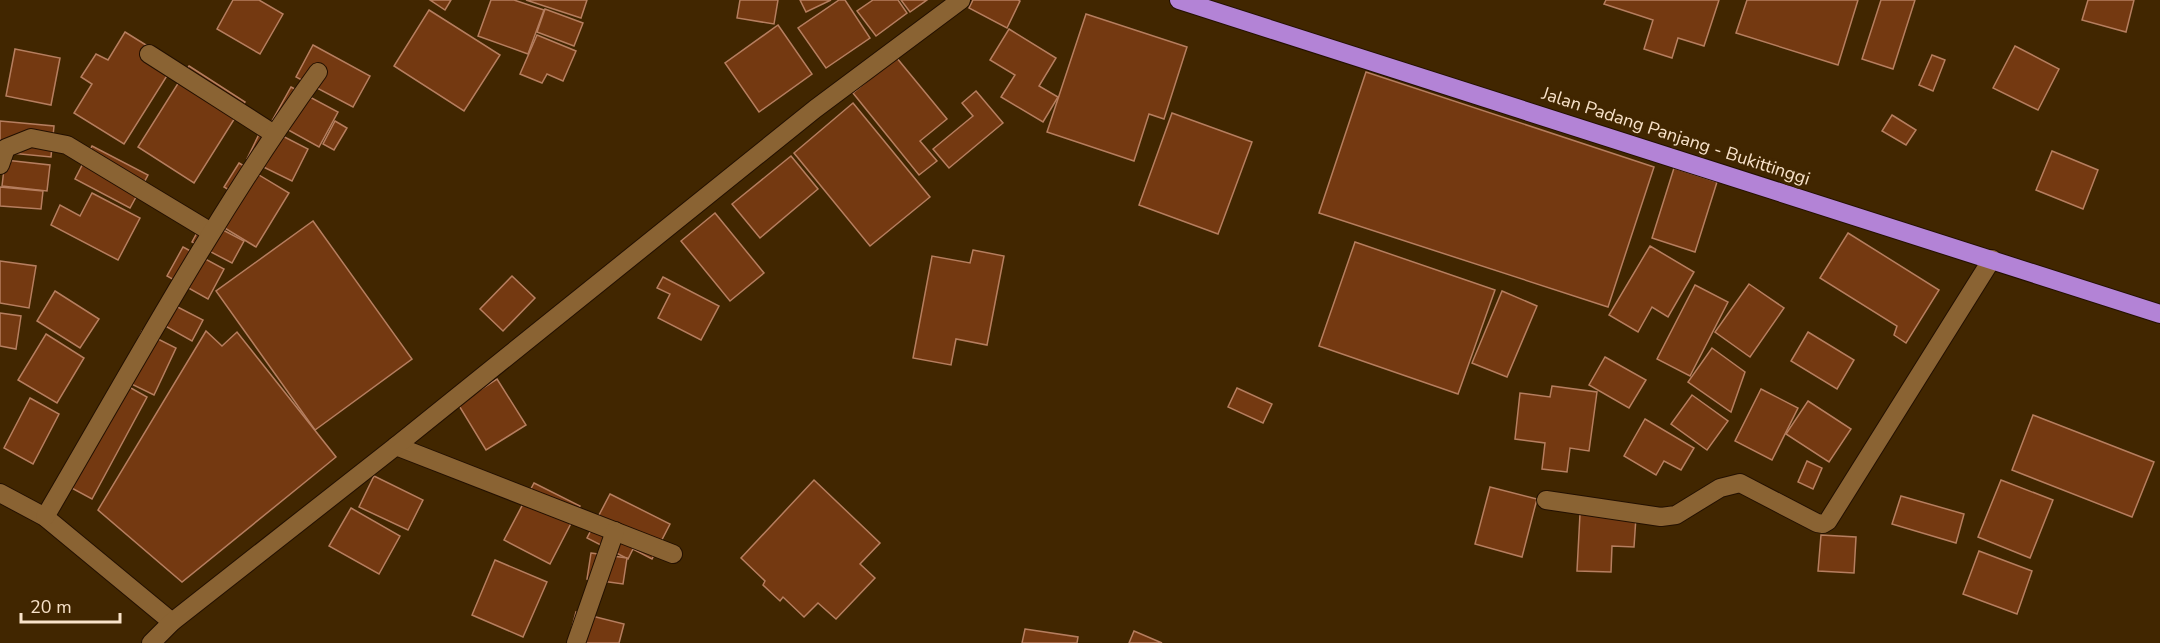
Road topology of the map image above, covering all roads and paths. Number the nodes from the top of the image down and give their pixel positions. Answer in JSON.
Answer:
{"nodes":[{"id":1,"x":961,"y":0,"type":"edge"},
{"id":2,"x":1179,"y":0,"type":"edge"},
{"id":3,"x":149,"y":54,"type":"dead end"},
{"id":4,"x":318,"y":72,"type":"dead end"},
{"id":5,"x":273,"y":134,"type":"junction"},
{"id":6,"x":0,"y":165,"type":"edge"},
{"id":7,"x":211,"y":232,"type":"junction"},
{"id":8,"x":1992,"y":259,"type":"junction"},
{"id":9,"x":2160,"y":314,"type":"edge"},
{"id":10,"x":396,"y":446,"type":"junction"},
{"id":11,"x":0,"y":493,"type":"edge"},
{"id":12,"x":1546,"y":500,"type":"dead end"},
{"id":13,"x":45,"y":517,"type":"junction"},
{"id":14,"x":615,"y":531,"type":"junction"},
{"id":15,"x":673,"y":554,"type":"dead end"},
{"id":16,"x":172,"y":622,"type":"junction"},
{"id":17,"x":151,"y":643,"type":"edge"},
{"id":18,"x":576,"y":643,"type":"edge"}],
"edges":[{"from":1,"to":10,"type":"street"},
{"from":2,"to":8,"type":"highway","name":"Jalan Padang Panjang - Bukittinggi"},
{"from":3,"to":5,"type":"street"},
{"from":4,"to":5,"type":"street"},
{"from":5,"to":7,"type":"street"},
{"from":6,"to":7,"type":"street"},
{"from":7,"to":13,"type":"street"},
{"from":8,"to":9,"type":"highway","name":"Jalan Padang Panjang - Bukittinggi"},
{"from":8,"to":12,"type":"street"},
{"from":10,"to":14,"type":"street"},
{"from":10,"to":16,"type":"street"},
{"from":11,"to":13,"type":"street"},
{"from":13,"to":16,"type":"street"},
{"from":14,"to":15,"type":"street"},
{"from":14,"to":18,"type":"street"},
{"from":16,"to":17,"type":"street"}]}
